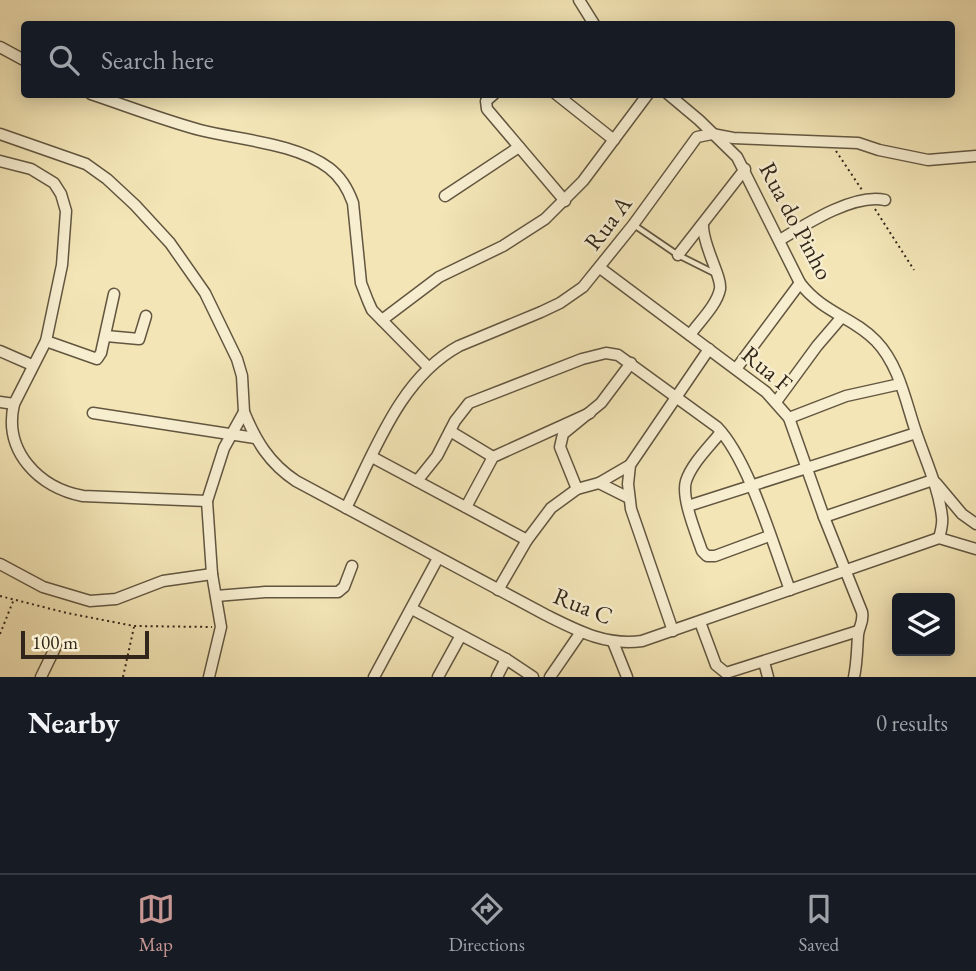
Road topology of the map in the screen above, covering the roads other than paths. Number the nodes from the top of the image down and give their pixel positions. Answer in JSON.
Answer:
{"nodes":[{"id":1,"x":579,"y":0,"type":"edge"},
{"id":2,"x":592,"y":21,"type":"edge"},
{"id":3,"x":0,"y":47,"type":"edge"},
{"id":4,"x":21,"y":58,"type":"edge"},
{"id":5,"x":103,"y":98,"type":"edge"},
{"id":6,"x":489,"y":98,"type":"edge"},
{"id":7,"x":561,"y":98,"type":"edge"},
{"id":8,"x":645,"y":98,"type":"edge"},
{"id":9,"x":673,"y":98,"type":"edge"},
{"id":10,"x":0,"y":134,"type":"edge"},
{"id":11,"x":712,"y":134,"type":"junction"},
{"id":12,"x":614,"y":140,"type":"junction"},
{"id":13,"x":519,"y":147,"type":"junction"},
{"id":14,"x":976,"y":156,"type":"edge"},
{"id":15,"x":0,"y":161,"type":"edge"},
{"id":16,"x":745,"y":170,"type":"junction"},
{"id":17,"x":445,"y":196,"type":"dead end"},
{"id":18,"x":884,"y":200,"type":"dead end"},
{"id":19,"x":565,"y":201,"type":"junction"},
{"id":20,"x":633,"y":225,"type":"junction"},
{"id":21,"x":703,"y":226,"type":"junction"},
{"id":22,"x":780,"y":240,"type":"junction"},
{"id":23,"x":678,"y":255,"type":"junction"},
{"id":24,"x":600,"y":268,"type":"junction"},
{"id":25,"x":717,"y":275,"type":"junction"},
{"id":26,"x":800,"y":283,"type":"junction"},
{"id":27,"x":114,"y":294,"type":"dead end"},
{"id":28,"x":146,"y":316,"type":"dead end"},
{"id":29,"x":841,"y":318,"type":"junction"},
{"id":30,"x":382,"y":320,"type":"junction"},
{"id":31,"x":690,"y":335,"type":"junction"},
{"id":32,"x":106,"y":336,"type":"junction"},
{"id":33,"x":46,"y":341,"type":"junction"},
{"id":34,"x":709,"y":349,"type":"junction"},
{"id":35,"x":0,"y":351,"type":"edge"},
{"id":36,"x":631,"y":363,"type":"junction"},
{"id":37,"x":32,"y":365,"type":"junction"},
{"id":38,"x":428,"y":367,"type":"junction"},
{"id":39,"x":736,"y":369,"type":"junction"},
{"id":40,"x":900,"y":384,"type":"junction"},
{"id":41,"x":677,"y":397,"type":"junction"},
{"id":42,"x":0,"y":402,"type":"edge"},
{"id":43,"x":776,"y":402,"type":"junction"},
{"id":44,"x":14,"y":404,"type":"junction"},
{"id":45,"x":244,"y":412,"type":"junction"},
{"id":46,"x":93,"y":413,"type":"dead end"},
{"id":47,"x":590,"y":414,"type":"junction"},
{"id":48,"x":789,"y":418,"type":"junction"},
{"id":49,"x":13,"y":430,"type":"junction"},
{"id":50,"x":0,"y":431,"type":"edge"},
{"id":51,"x":450,"y":431,"type":"junction"},
{"id":52,"x":721,"y":432,"type":"junction"},
{"id":53,"x":916,"y":433,"type":"junction"},
{"id":54,"x":231,"y":434,"type":"junction"},
{"id":55,"x":255,"y":438,"type":"junction"},
{"id":56,"x":374,"y":454,"type":"junction"},
{"id":57,"x":493,"y":457,"type":"junction"},
{"id":58,"x":629,"y":465,"type":"junction"},
{"id":59,"x":807,"y":468,"type":"junction"},
{"id":60,"x":419,"y":479,"type":"junction"},
{"id":61,"x":933,"y":480,"type":"junction"},
{"id":62,"x":599,"y":483,"type":"junction"},
{"id":63,"x":751,"y":487,"type":"junction"},
{"id":64,"x":578,"y":489,"type":"junction"},
{"id":65,"x":629,"y":499,"type":"junction"},
{"id":66,"x":207,"y":501,"type":"junction"},
{"id":67,"x":688,"y":506,"type":"junction"},
{"id":68,"x":466,"y":507,"type":"junction"},
{"id":69,"x":346,"y":508,"type":"junction"},
{"id":70,"x":824,"y":517,"type":"junction"},
{"id":71,"x":976,"y":524,"type":"edge"},
{"id":72,"x":769,"y":536,"type":"junction"},
{"id":73,"x":939,"y":538,"type":"junction"},
{"id":74,"x":527,"y":540,"type":"junction"},
{"id":75,"x":976,"y":549,"type":"edge"},
{"id":76,"x":438,"y":558,"type":"junction"},
{"id":77,"x":0,"y":564,"type":"edge"},
{"id":78,"x":352,"y":566,"type":"dead end"},
{"id":79,"x":846,"y":570,"type":"junction"},
{"id":80,"x":212,"y":574,"type":"junction"},
{"id":81,"x":498,"y":590,"type":"junction"},
{"id":82,"x":790,"y":590,"type":"junction"},
{"id":83,"x":216,"y":596,"type":"junction"},
{"id":84,"x":412,"y":608,"type":"junction"},
{"id":85,"x":700,"y":622,"type":"junction"},
{"id":86,"x":673,"y":631,"type":"junction"},
{"id":87,"x":858,"y":631,"type":"junction"},
{"id":88,"x":581,"y":632,"type":"junction"},
{"id":89,"x":460,"y":636,"type":"junction"},
{"id":90,"x":614,"y":642,"type":"junction"},
{"id":91,"x":56,"y":646,"type":"dead end"},
{"id":92,"x":506,"y":659,"type":"junction"},
{"id":93,"x":764,"y":662,"type":"junction"},
{"id":94,"x":41,"y":677,"type":"edge"},
{"id":95,"x":209,"y":677,"type":"edge"},
{"id":96,"x":374,"y":677,"type":"edge"},
{"id":97,"x":438,"y":677,"type":"edge"},
{"id":98,"x":497,"y":677,"type":"edge"},
{"id":99,"x":533,"y":677,"type":"edge"},
{"id":100,"x":550,"y":677,"type":"edge"},
{"id":101,"x":627,"y":677,"type":"edge"},
{"id":102,"x":768,"y":677,"type":"edge"},
{"id":103,"x":854,"y":677,"type":"edge"}],
"edges":[{"from":1,"to":2,"type":"street"},
{"from":3,"to":4,"type":"street"},
{"from":5,"to":30,"type":"street"},
{"from":6,"to":13,"type":"street"},
{"from":7,"to":12,"type":"street"},
{"from":8,"to":12,"type":"street"},
{"from":9,"to":11,"type":"street","name":"Rua do Pinho"},
{"from":10,"to":45,"type":"street"},
{"from":11,"to":14,"type":"street"},
{"from":11,"to":16,"type":"street","name":"Rua do Pinho"},
{"from":11,"to":20,"type":"street","name":"Rua A"},
{"from":12,"to":19,"type":"street"},
{"from":13,"to":17,"type":"street"},
{"from":13,"to":19,"type":"street"},
{"from":15,"to":33,"type":"street"},
{"from":16,"to":21,"type":"street"},
{"from":16,"to":22,"type":"street","name":"Rua do Pinho"},
{"from":18,"to":22,"type":"street"},
{"from":19,"to":30,"type":"street"},
{"from":20,"to":23,"type":"lane"},
{"from":20,"to":24,"type":"street","name":"Rua A"},
{"from":21,"to":23,"type":"street"},
{"from":21,"to":25,"type":"street"},
{"from":22,"to":26,"type":"street","name":"Rua do Pinho"},
{"from":23,"to":25,"type":"lane"},
{"from":24,"to":31,"type":"street","name":"Rua F"},
{"from":24,"to":38,"type":"street","name":"Rua A"},
{"from":25,"to":31,"type":"street"},
{"from":26,"to":29,"type":"street","name":"Rua do Pinho"},
{"from":26,"to":39,"type":"street"},
{"from":27,"to":32,"type":"street"},
{"from":28,"to":32,"type":"street"},
{"from":29,"to":40,"type":"street","name":"Rua do Pinho"},
{"from":29,"to":43,"type":"street"},
{"from":30,"to":38,"type":"street"},
{"from":31,"to":34,"type":"street","name":"Rua F"},
{"from":32,"to":33,"type":"street"},
{"from":33,"to":37,"type":"street"},
{"from":34,"to":39,"type":"street","name":"Rua F"},
{"from":34,"to":41,"type":"street"},
{"from":35,"to":37,"type":"street"},
{"from":36,"to":41,"type":"street"},
{"from":36,"to":47,"type":"street"},
{"from":36,"to":51,"type":"street"},
{"from":37,"to":44,"type":"street"},
{"from":38,"to":56,"type":"street","name":"Rua A"},
{"from":39,"to":43,"type":"street","name":"Rua F"},
{"from":40,"to":48,"type":"street"},
{"from":40,"to":53,"type":"street","name":"Rua do Pinho"},
{"from":41,"to":52,"type":"street"},
{"from":41,"to":58,"type":"street"},
{"from":42,"to":44,"type":"street"},
{"from":43,"to":48,"type":"street","name":"Rua F"},
{"from":44,"to":49,"type":"street"},
{"from":45,"to":54,"type":"street"},
{"from":45,"to":55,"type":"street","name":"Rua C"},
{"from":46,"to":54,"type":"street"},
{"from":47,"to":57,"type":"street"},
{"from":47,"to":64,"type":"street"},
{"from":48,"to":59,"type":"street","name":"Rua F"},
{"from":49,"to":50,"type":"street"},
{"from":49,"to":66,"type":"street"},
{"from":51,"to":57,"type":"street"},
{"from":51,"to":60,"type":"street"},
{"from":52,"to":63,"type":"street"},
{"from":52,"to":67,"type":"street"},
{"from":53,"to":59,"type":"street"},
{"from":53,"to":61,"type":"street","name":"Rua do Pinho"},
{"from":54,"to":55,"type":"street"},
{"from":54,"to":66,"type":"street"},
{"from":55,"to":69,"type":"street","name":"Rua C"},
{"from":56,"to":60,"type":"street"},
{"from":56,"to":69,"type":"street","name":"Rua A"},
{"from":57,"to":68,"type":"street"},
{"from":58,"to":62,"type":"street"},
{"from":58,"to":65,"type":"street"},
{"from":59,"to":63,"type":"street"},
{"from":59,"to":70,"type":"street","name":"Rua F"},
{"from":60,"to":68,"type":"street"},
{"from":61,"to":70,"type":"street"},
{"from":61,"to":71,"type":"street"},
{"from":61,"to":73,"type":"street"},
{"from":62,"to":64,"type":"street"},
{"from":62,"to":65,"type":"street"},
{"from":63,"to":67,"type":"street"},
{"from":63,"to":72,"type":"street"},
{"from":64,"to":74,"type":"street"},
{"from":65,"to":86,"type":"street"},
{"from":66,"to":80,"type":"street"},
{"from":67,"to":72,"type":"street"},
{"from":68,"to":74,"type":"street"},
{"from":69,"to":76,"type":"street","name":"Rua C"},
{"from":70,"to":79,"type":"street","name":"Rua F"},
{"from":72,"to":82,"type":"street"},
{"from":73,"to":75,"type":"street"},
{"from":73,"to":79,"type":"street","name":"Rua C"},
{"from":74,"to":81,"type":"street"},
{"from":76,"to":81,"type":"street","name":"Rua C"},
{"from":76,"to":84,"type":"street"},
{"from":77,"to":80,"type":"street"},
{"from":78,"to":83,"type":"street"},
{"from":79,"to":82,"type":"street","name":"Rua C"},
{"from":79,"to":87,"type":"street","name":"Rua F"},
{"from":80,"to":83,"type":"street"},
{"from":81,"to":88,"type":"street","name":"Rua C"},
{"from":82,"to":85,"type":"street","name":"Rua C"},
{"from":83,"to":95,"type":"street"},
{"from":84,"to":89,"type":"street"},
{"from":84,"to":96,"type":"street"},
{"from":85,"to":86,"type":"street","name":"Rua C"},
{"from":85,"to":93,"type":"street"},
{"from":86,"to":90,"type":"street","name":"Rua C"},
{"from":87,"to":93,"type":"street"},
{"from":87,"to":103,"type":"street","name":"Rua F"},
{"from":88,"to":90,"type":"street","name":"Rua C"},
{"from":88,"to":100,"type":"street"},
{"from":89,"to":92,"type":"street"},
{"from":89,"to":97,"type":"street"},
{"from":90,"to":101,"type":"street"},
{"from":91,"to":94,"type":"street"},
{"from":92,"to":98,"type":"street"},
{"from":92,"to":99,"type":"street"},
{"from":93,"to":102,"type":"street"}]}
